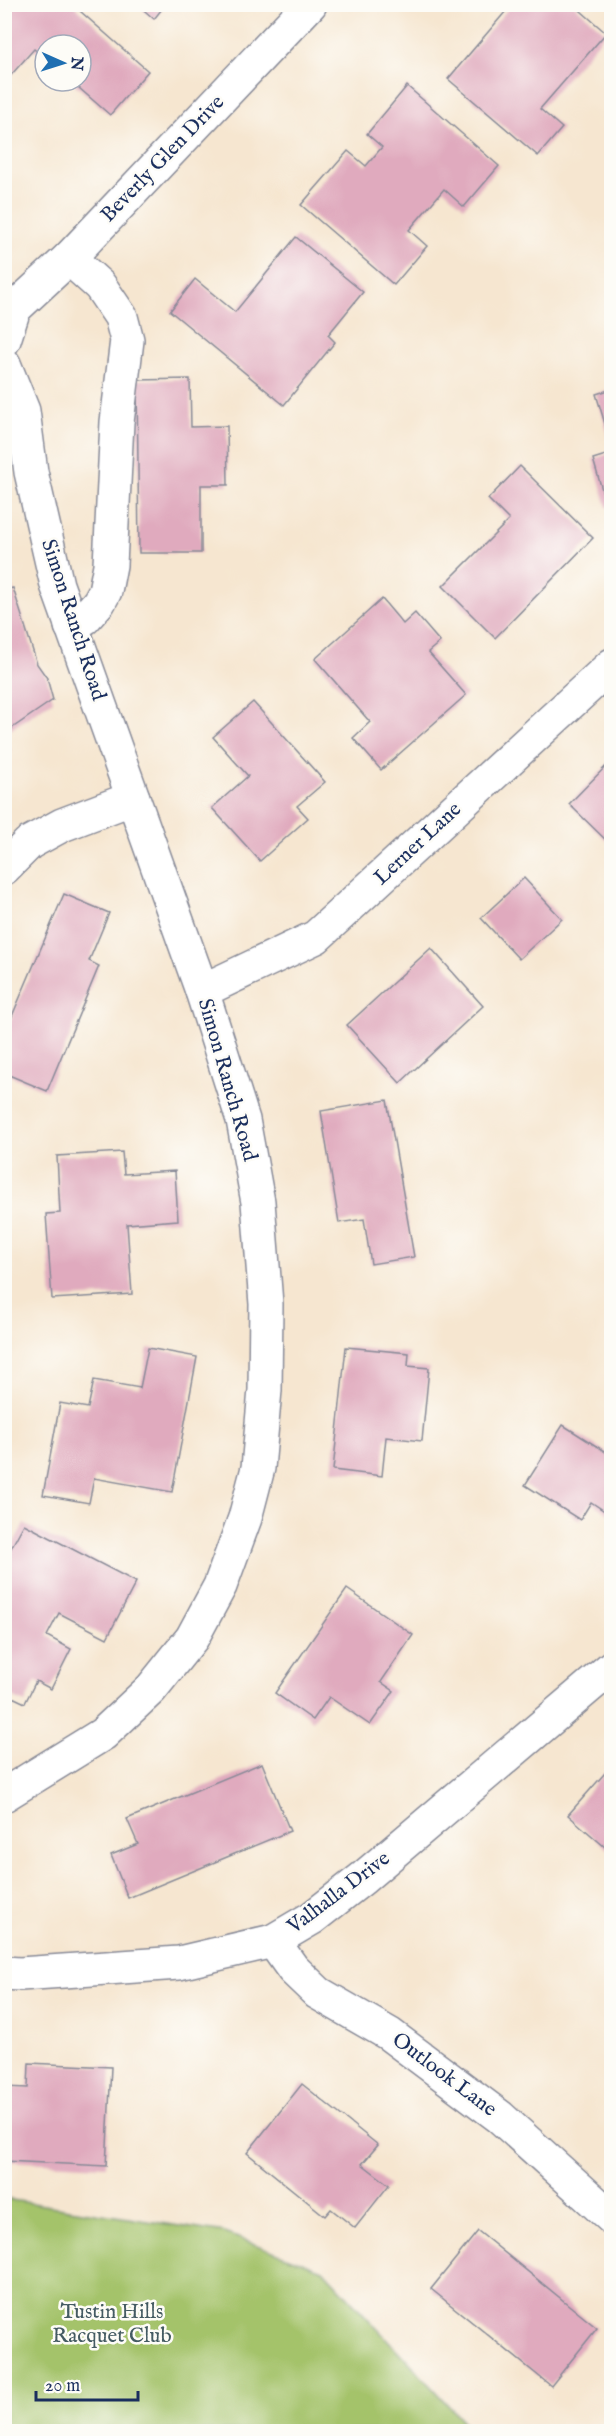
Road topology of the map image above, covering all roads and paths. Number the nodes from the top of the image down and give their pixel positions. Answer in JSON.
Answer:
{"nodes":[{"id":1,"x":310,"y":4,"type":"edge"},
{"id":2,"x":69,"y":258,"type":"junction"},
{"id":3,"x":8,"y":317,"type":"edge"},
{"id":4,"x":4,"y":364,"type":"edge"},
{"id":5,"x":71,"y":626,"type":"junction"},
{"id":6,"x":612,"y":665,"type":"edge"},
{"id":7,"x":133,"y":798,"type":"junction"},
{"id":8,"x":4,"y":867,"type":"edge"},
{"id":9,"x":202,"y":990,"type":"junction"},
{"id":10,"x":612,"y":1667,"type":"edge"},
{"id":11,"x":4,"y":1795,"type":"edge"},
{"id":12,"x":273,"y":1941,"type":"junction"},
{"id":13,"x":4,"y":1973,"type":"edge"},
{"id":14,"x":612,"y":2218,"type":"edge"}],
"edges":[{"from":1,"to":2,"type":"street","name":"Beverly Glen Drive"},
{"from":2,"to":3,"type":"street","name":"Beverly Glen Drive"},
{"from":2,"to":5,"type":"street"},
{"from":4,"to":5,"type":"street","name":"Simon Ranch Road"},
{"from":5,"to":7,"type":"street","name":"Simon Ranch Road"},
{"from":6,"to":9,"type":"street","name":"Lerner Lane"},
{"from":7,"to":8,"type":"street"},
{"from":7,"to":9,"type":"street","name":"Simon Ranch Road"},
{"from":9,"to":11,"type":"street","name":"Simon Ranch Road"},
{"from":10,"to":12,"type":"street","name":"Valhalla Drive"},
{"from":12,"to":13,"type":"street","name":"Valhalla Drive"},
{"from":12,"to":14,"type":"street","name":"Outlook Lane"}]}
